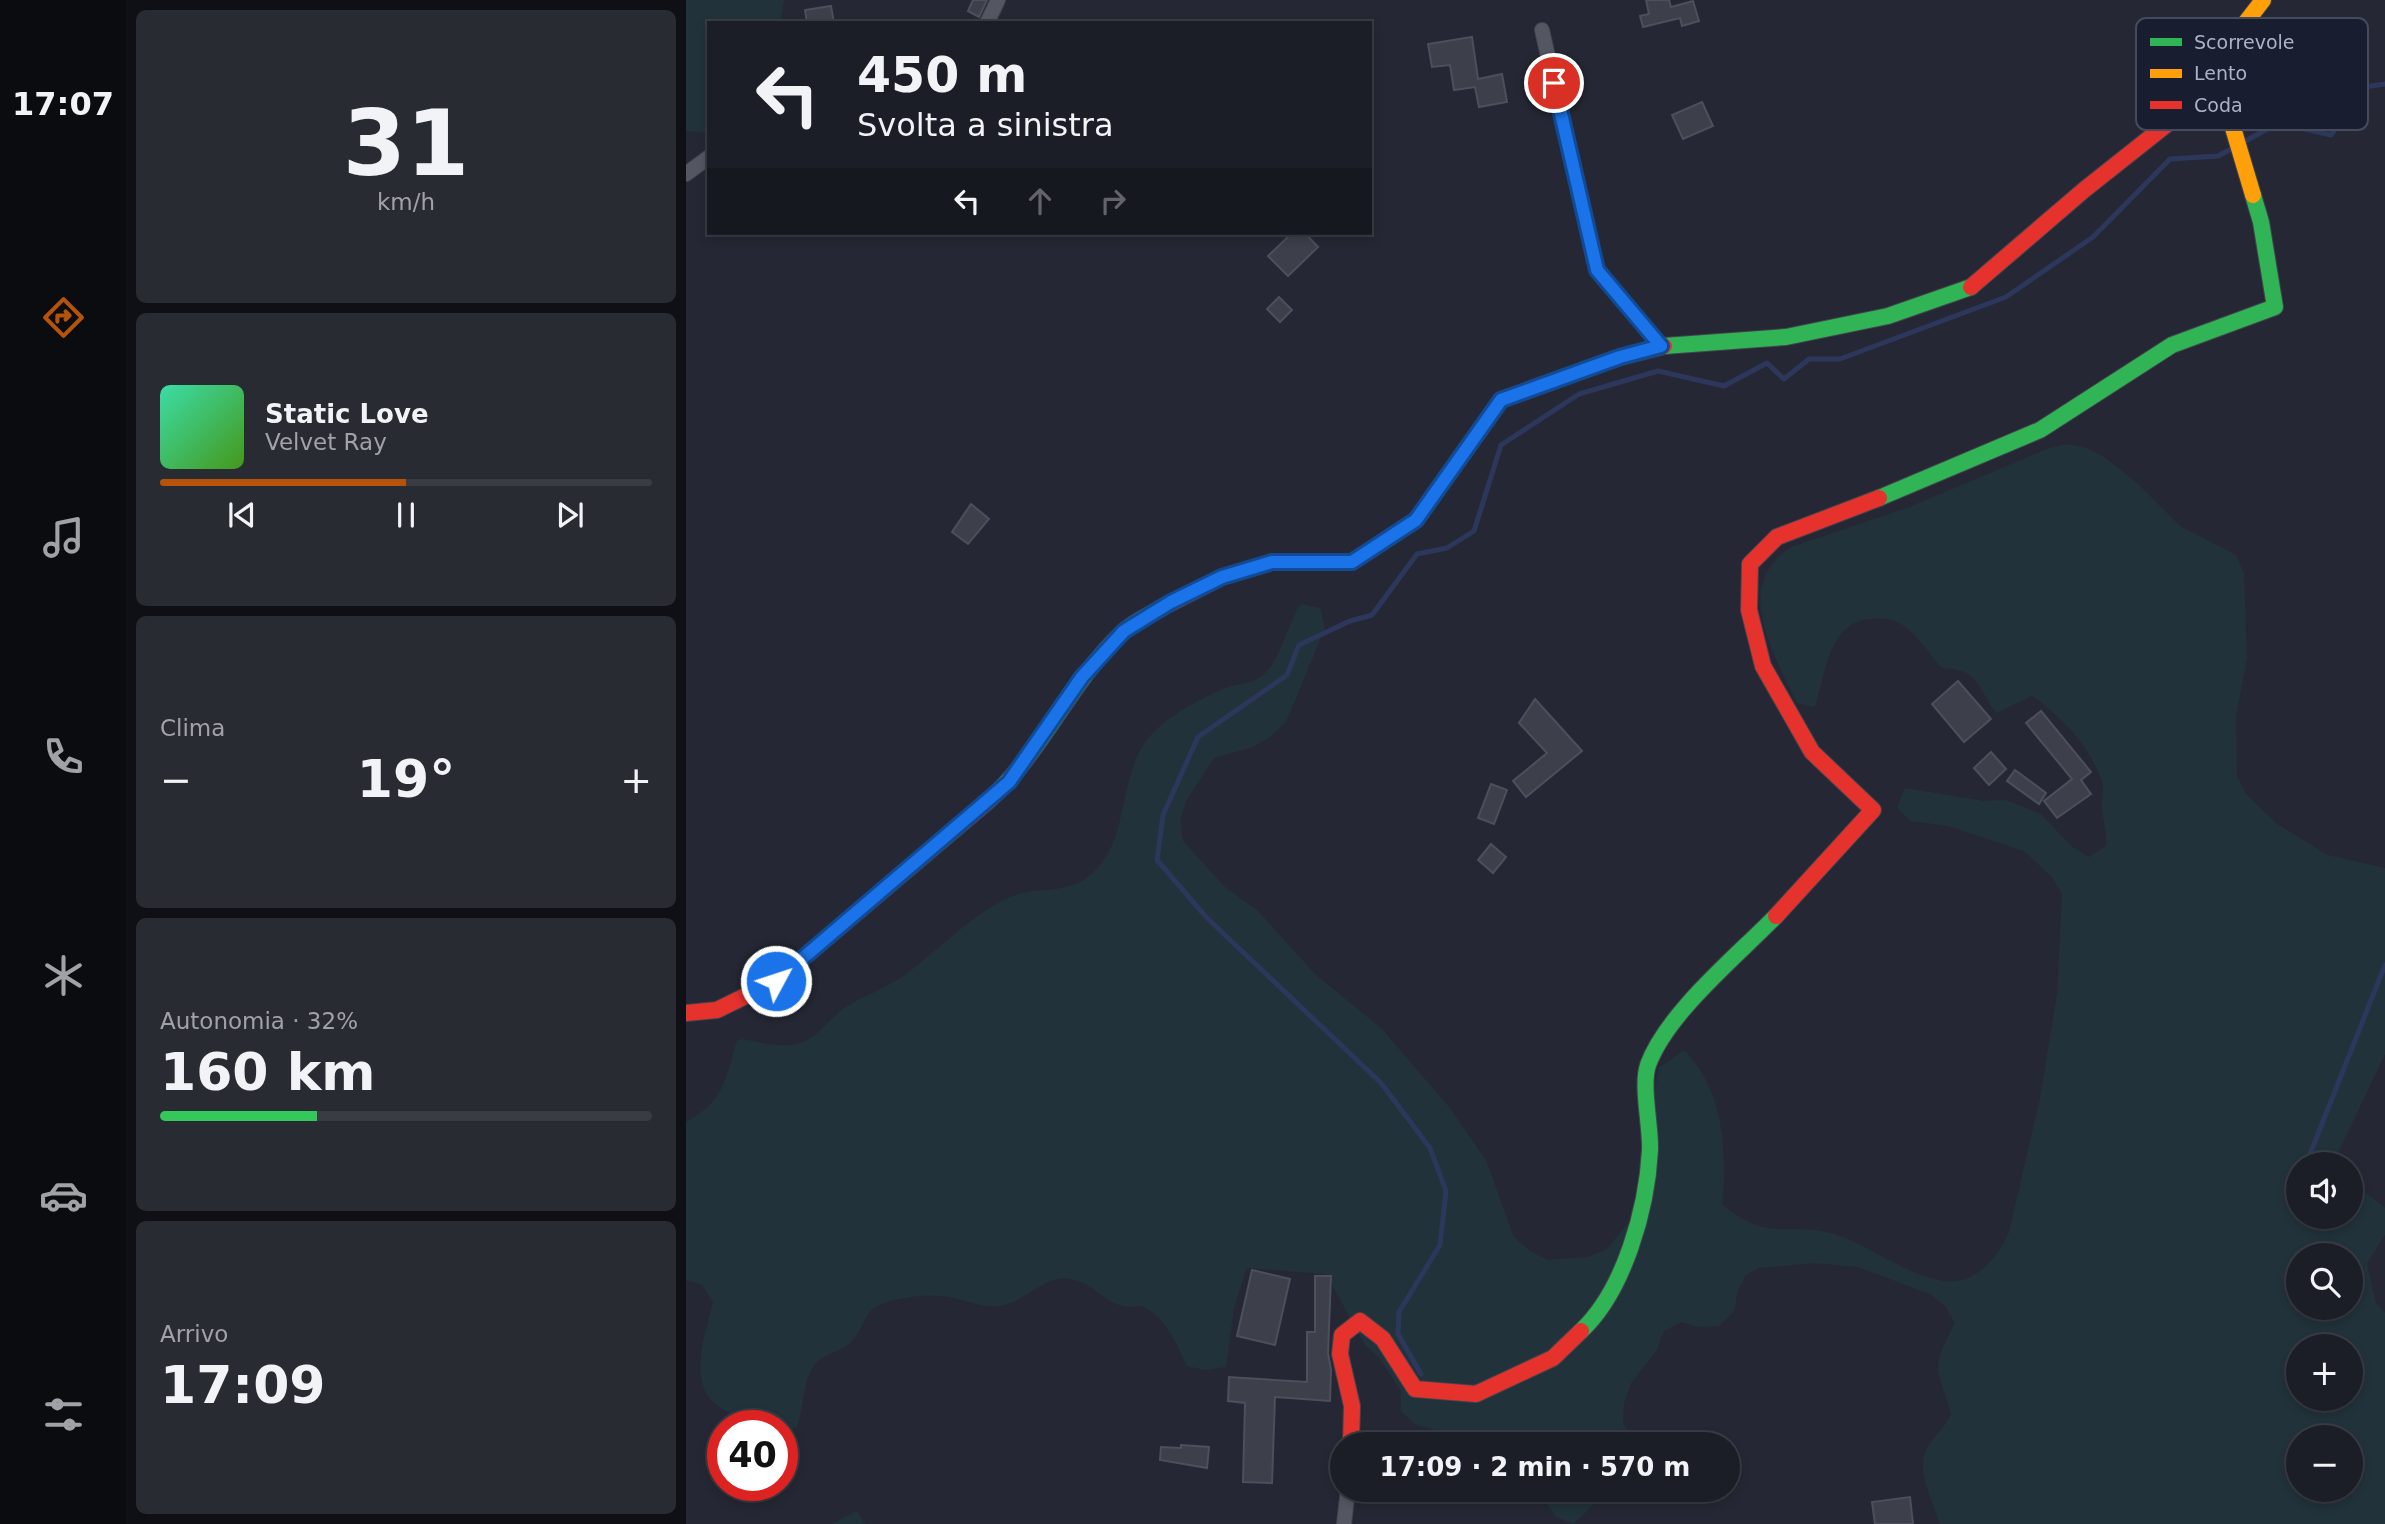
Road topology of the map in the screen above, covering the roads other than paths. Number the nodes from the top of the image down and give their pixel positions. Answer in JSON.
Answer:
{"nodes":[{"id":1,"x":998,"y":0,"type":"edge"},
{"id":2,"x":2263,"y":0,"type":"edge"},
{"id":3,"x":2249,"y":18,"type":"edge"},
{"id":4,"x":987,"y":21,"type":"edge"},
{"id":5,"x":1542,"y":30,"type":"dead end"},
{"id":6,"x":2161,"y":130,"type":"edge"},
{"id":7,"x":2234,"y":130,"type":"edge"},
{"id":8,"x":707,"y":158,"type":"edge"},
{"id":9,"x":686,"y":174,"type":"edge"},
{"id":10,"x":1661,"y":346,"type":"junction"},
{"id":11,"x":686,"y":1013,"type":"edge"},
{"id":12,"x":1351,"y":1432,"type":"edge"},
{"id":13,"x":1346,"y":1502,"type":"edge"},
{"id":14,"x":1343,"y":1524,"type":"edge"}],
"edges":[{"from":1,"to":4,"type":"street"},
{"from":2,"to":3,"type":"street"},
{"from":5,"to":10,"type":"street"},
{"from":6,"to":10,"type":"street"},
{"from":7,"to":12,"type":"street"},
{"from":8,"to":9,"type":"street"},
{"from":10,"to":11,"type":"street"},
{"from":13,"to":14,"type":"street"}]}
